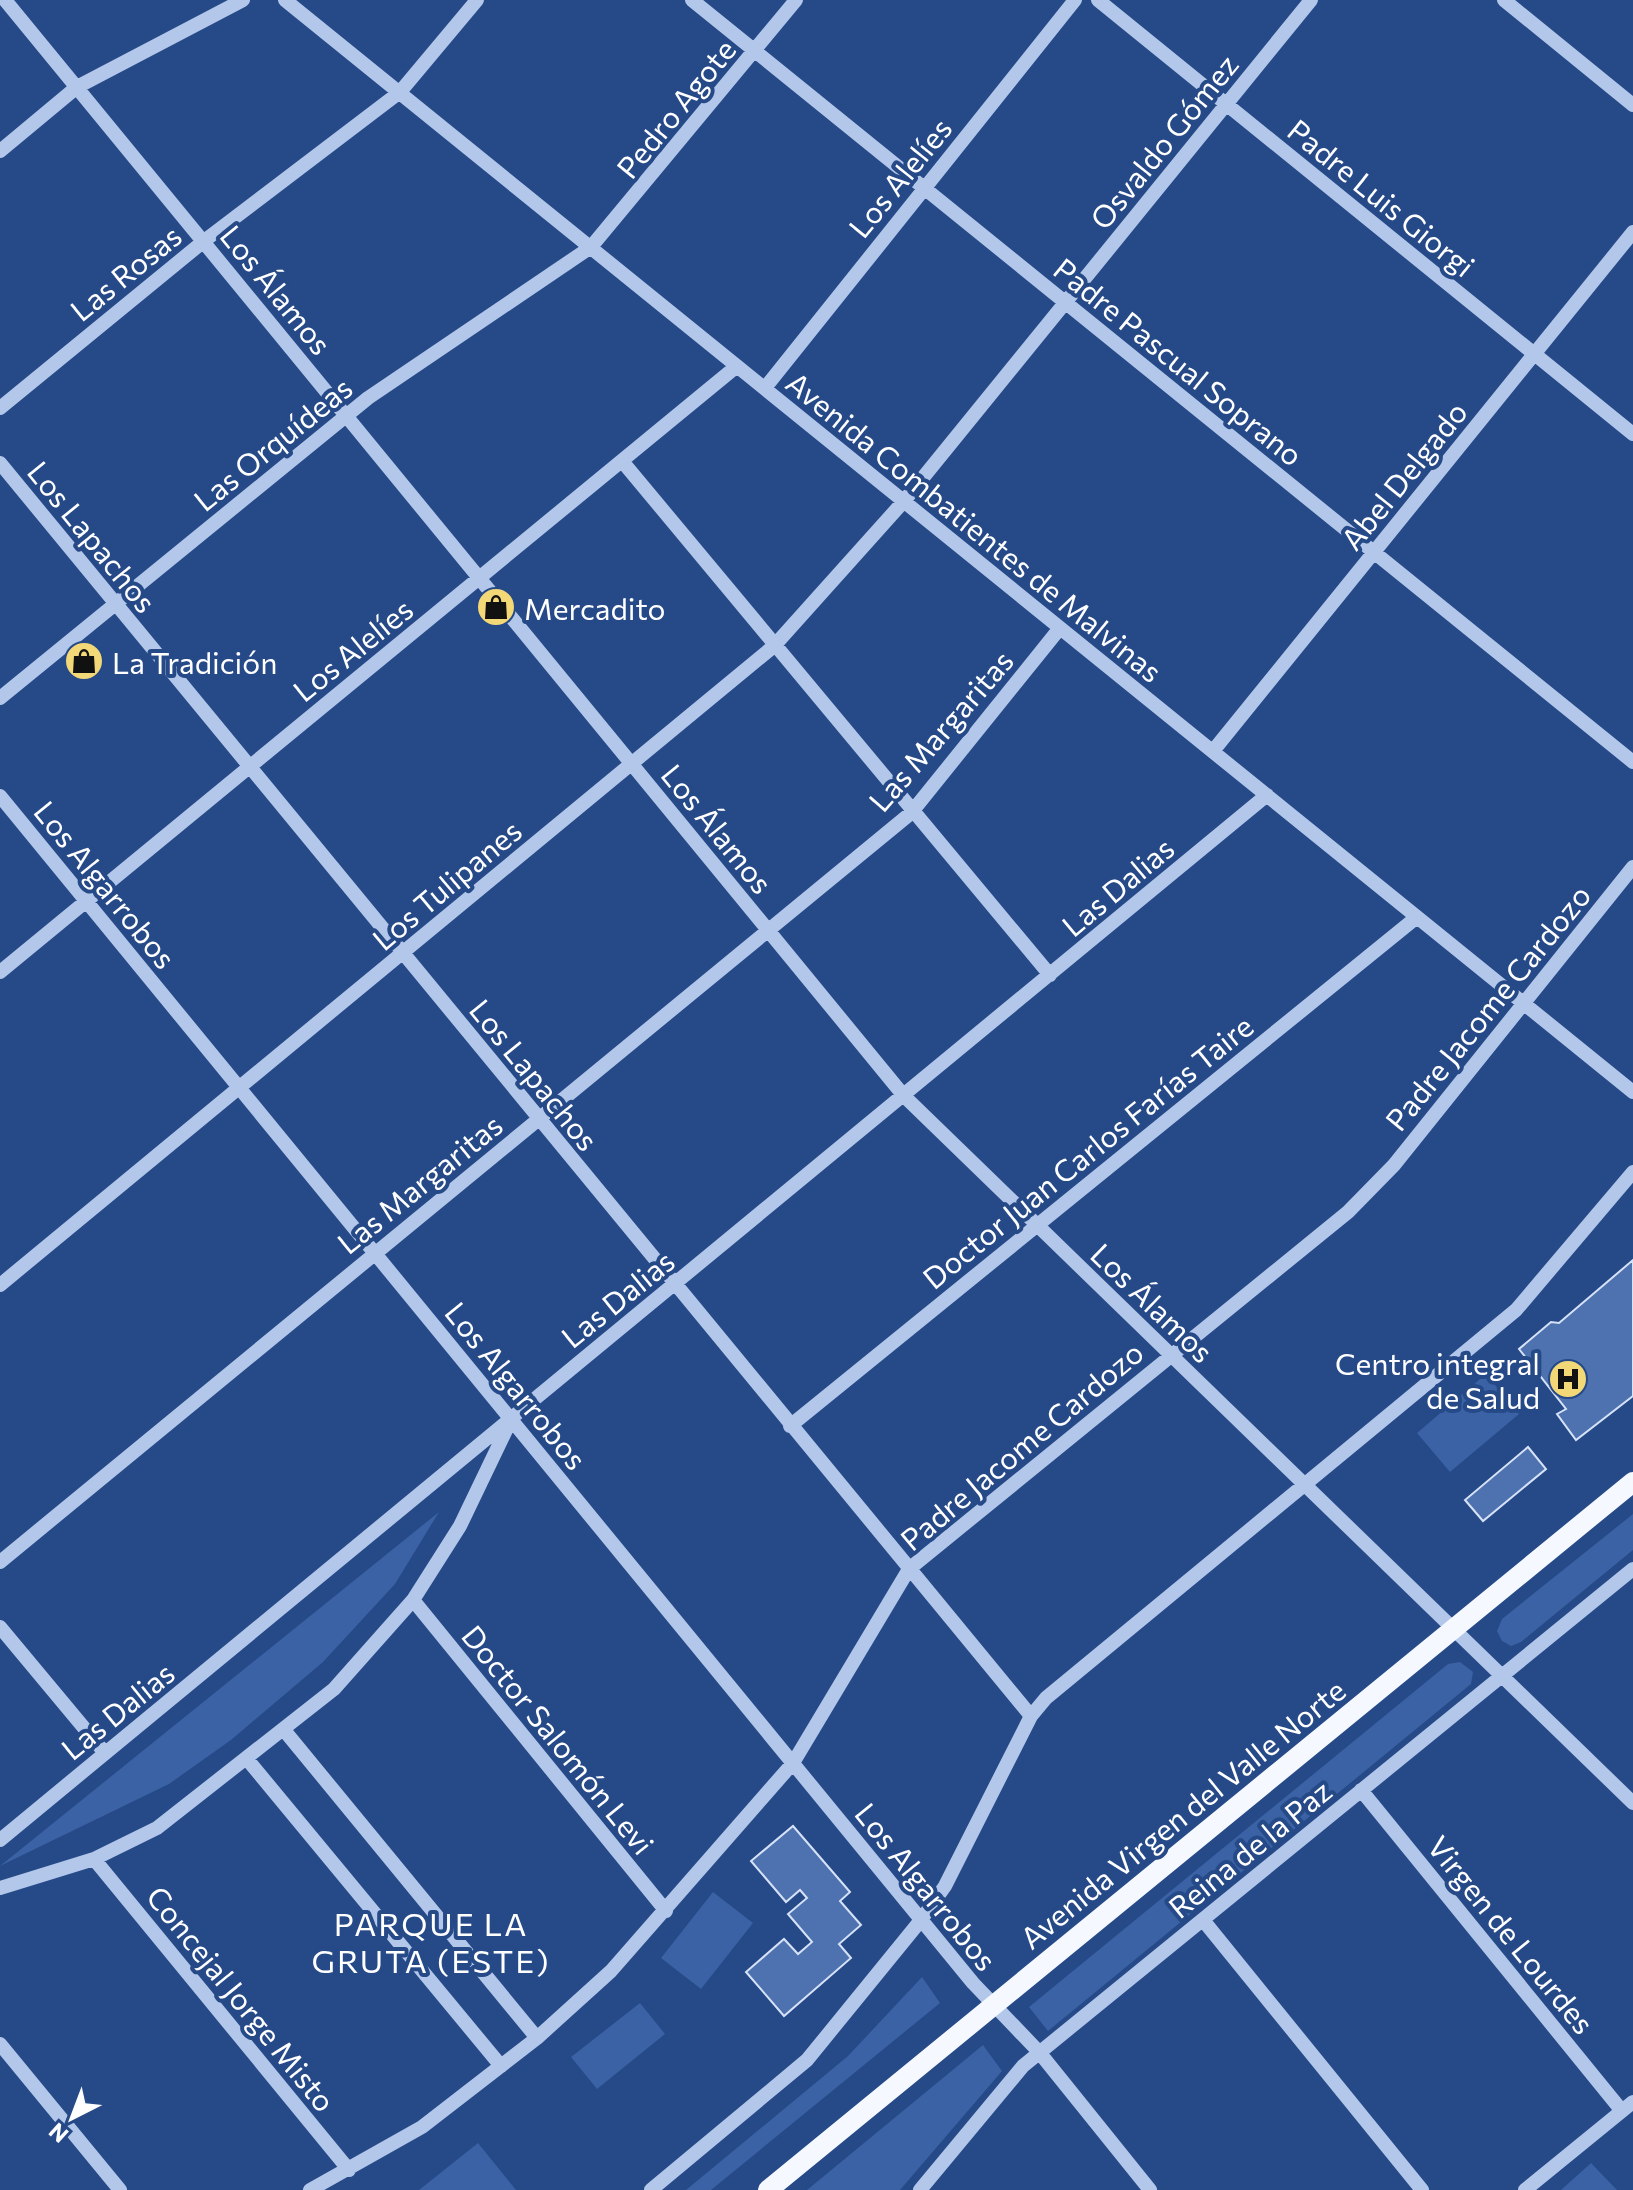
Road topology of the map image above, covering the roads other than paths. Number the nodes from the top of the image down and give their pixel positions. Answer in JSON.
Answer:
{"nodes":[{"id":1,"x":5,"y":0,"type":"edge"},
{"id":2,"x":243,"y":0,"type":"edge"},
{"id":3,"x":285,"y":0,"type":"edge"},
{"id":4,"x":477,"y":0,"type":"edge"},
{"id":5,"x":692,"y":0,"type":"edge"},
{"id":6,"x":796,"y":0,"type":"edge"},
{"id":7,"x":1075,"y":0,"type":"edge"},
{"id":8,"x":1098,"y":0,"type":"edge"},
{"id":9,"x":1311,"y":0,"type":"edge"},
{"id":10,"x":1504,"y":0,"type":"edge"},
{"id":11,"x":755,"y":51,"type":"junction"},
{"id":12,"x":77,"y":87,"type":"junction"},
{"id":13,"x":400,"y":92,"type":"junction"},
{"id":14,"x":1226,"y":104,"type":"junction"},
{"id":15,"x":1633,"y":105,"type":"edge"},
{"id":16,"x":0,"y":151,"type":"edge"},
{"id":17,"x":924,"y":188,"type":"junction"},
{"id":18,"x":1633,"y":232,"type":"edge"},
{"id":19,"x":204,"y":241,"type":"junction"},
{"id":20,"x":591,"y":247,"type":"junction"},
{"id":21,"x":1065,"y":302,"type":"junction"},
{"id":22,"x":1534,"y":354,"type":"junction"},
{"id":23,"x":737,"y":366,"type":"junction"},
{"id":24,"x":765,"y":388,"type":"junction"},
{"id":25,"x":0,"y":408,"type":"edge"},
{"id":26,"x":346,"y":415,"type":"junction"},
{"id":27,"x":1633,"y":434,"type":"edge"},
{"id":28,"x":622,"y":461,"type":"junction"},
{"id":29,"x":0,"y":463,"type":"edge"},
{"id":30,"x":904,"y":501,"type":"junction"},
{"id":31,"x":1374,"y":552,"type":"junction"},
{"id":32,"x":480,"y":578,"type":"junction"},
{"id":33,"x":115,"y":603,"type":"junction"},
{"id":34,"x":1060,"y":628,"type":"junction"},
{"id":35,"x":774,"y":646,"type":"junction"},
{"id":36,"x":0,"y":698,"type":"edge"},
{"id":37,"x":1213,"y":751,"type":"junction"},
{"id":38,"x":1633,"y":762,"type":"edge"},
{"id":39,"x":632,"y":764,"type":"junction"},
{"id":40,"x":249,"y":767,"type":"junction"},
{"id":41,"x":1267,"y":795,"type":"junction"},
{"id":42,"x":0,"y":796,"type":"edge"},
{"id":43,"x":911,"y":813,"type":"junction"},
{"id":44,"x":1633,"y":867,"type":"edge"},
{"id":45,"x":86,"y":901,"type":"junction"},
{"id":46,"x":1417,"y":917,"type":"junction"},
{"id":47,"x":768,"y":930,"type":"junction"},
{"id":48,"x":402,"y":953,"type":"junction"},
{"id":49,"x":0,"y":972,"type":"edge"},
{"id":50,"x":1050,"y":975,"type":"junction"},
{"id":51,"x":1523,"y":1003,"type":"junction"},
{"id":52,"x":239,"y":1088,"type":"junction"},
{"id":53,"x":1633,"y":1092,"type":"edge"},
{"id":54,"x":904,"y":1096,"type":"junction"},
{"id":55,"x":538,"y":1119,"type":"junction"},
{"id":56,"x":1633,"y":1172,"type":"edge"},
{"id":57,"x":1038,"y":1226,"type":"junction"},
{"id":58,"x":375,"y":1253,"type":"junction"},
{"id":59,"x":0,"y":1285,"type":"edge"},
{"id":60,"x":674,"y":1285,"type":"junction"},
{"id":61,"x":1171,"y":1355,"type":"junction"},
{"id":62,"x":511,"y":1419,"type":"junction"},
{"id":63,"x":790,"y":1426,"type":"junction"},
{"id":64,"x":1633,"y":1482,"type":"edge"},
{"id":65,"x":1304,"y":1485,"type":"junction"},
{"id":66,"x":0,"y":1562,"type":"edge"},
{"id":67,"x":909,"y":1569,"type":"junction"},
{"id":68,"x":1633,"y":1569,"type":"edge"},
{"id":69,"x":413,"y":1600,"type":"junction"},
{"id":70,"x":0,"y":1627,"type":"edge"},
{"id":71,"x":1454,"y":1630,"type":"junction"},
{"id":72,"x":1503,"y":1675,"type":"junction"},
{"id":73,"x":1031,"y":1716,"type":"junction"},
{"id":74,"x":284,"y":1730,"type":"junction"},
{"id":75,"x":105,"y":1753,"type":"junction"},
{"id":76,"x":247,"y":1759,"type":"junction"},
{"id":77,"x":793,"y":1763,"type":"junction"},
{"id":78,"x":1361,"y":1790,"type":"junction"},
{"id":79,"x":1633,"y":1803,"type":"edge"},
{"id":80,"x":0,"y":1840,"type":"edge"},
{"id":81,"x":94,"y":1859,"type":"junction"},
{"id":82,"x":0,"y":1888,"type":"edge"},
{"id":83,"x":666,"y":1911,"type":"junction"},
{"id":84,"x":921,"y":1920,"type":"junction"},
{"id":85,"x":1203,"y":1920,"type":"junction"},
{"id":86,"x":993,"y":2006,"type":"junction"},
{"id":87,"x":537,"y":2038,"type":"junction"},
{"id":88,"x":0,"y":2044,"type":"edge"},
{"id":89,"x":1039,"y":2052,"type":"junction"},
{"id":90,"x":501,"y":2066,"type":"junction"},
{"id":91,"x":1628,"y":2107,"type":"edge"},
{"id":92,"x":349,"y":2170,"type":"junction"},
{"id":93,"x":120,"y":2190,"type":"edge"},
{"id":94,"x":310,"y":2190,"type":"edge"},
{"id":95,"x":651,"y":2190,"type":"edge"},
{"id":96,"x":768,"y":2190,"type":"edge"},
{"id":97,"x":920,"y":2190,"type":"edge"},
{"id":98,"x":1150,"y":2190,"type":"edge"},
{"id":99,"x":1422,"y":2190,"type":"edge"},
{"id":100,"x":1525,"y":2190,"type":"edge"}],
"edges":[{"from":1,"to":12,"type":"street","name":"Los Álamos"},
{"from":2,"to":12,"type":"street"},
{"from":3,"to":13,"type":"street","name":"Avenida Combatientes de Malvinas"},
{"from":4,"to":13,"type":"street","name":"Las Rosas"},
{"from":5,"to":11,"type":"street","name":"Padre Pascual Soprano"},
{"from":6,"to":11,"type":"street","name":"Pedro Agote"},
{"from":7,"to":17,"type":"street","name":"Los Alelíes"},
{"from":8,"to":14,"type":"street","name":"Padre Luis Giorgi"},
{"from":9,"to":14,"type":"street","name":"Osvaldo Gómez"},
{"from":10,"to":15,"type":"street"},
{"from":11,"to":17,"type":"street","name":"Padre Pascual Soprano"},
{"from":11,"to":20,"type":"street","name":"Pedro Agote"},
{"from":12,"to":16,"type":"street"},
{"from":12,"to":19,"type":"street","name":"Los Álamos"},
{"from":13,"to":19,"type":"street","name":"Las Rosas"},
{"from":13,"to":20,"type":"street","name":"Avenida Combatientes de Malvinas"},
{"from":14,"to":21,"type":"street","name":"Osvaldo Gómez"},
{"from":14,"to":22,"type":"street","name":"Padre Luis Giorgi"},
{"from":17,"to":21,"type":"street","name":"Padre Pascual Soprano"},
{"from":17,"to":24,"type":"street","name":"Los Alelíes"},
{"from":18,"to":22,"type":"street","name":"Abel Delgado"},
{"from":19,"to":25,"type":"street","name":"Las Rosas"},
{"from":19,"to":26,"type":"street","name":"Los Álamos"},
{"from":20,"to":23,"type":"street","name":"Avenida Combatientes de Malvinas"},
{"from":20,"to":26,"type":"street","name":"Las Orquídeas"},
{"from":21,"to":30,"type":"street","name":"Osvaldo Gómez"},
{"from":21,"to":31,"type":"street","name":"Padre Pascual Soprano"},
{"from":22,"to":27,"type":"street","name":"Padre Luis Giorgi"},
{"from":22,"to":31,"type":"street","name":"Abel Delgado"},
{"from":23,"to":24,"type":"street","name":"Avenida Combatientes de Malvinas"},
{"from":23,"to":28,"type":"street","name":"Los Alelíes"},
{"from":24,"to":30,"type":"street","name":"Avenida Combatientes de Malvinas"},
{"from":26,"to":32,"type":"street","name":"Los Álamos"},
{"from":26,"to":33,"type":"street","name":"Las Orquídeas"},
{"from":28,"to":32,"type":"street","name":"Los Alelíes"},
{"from":28,"to":35,"type":"street"},
{"from":29,"to":33,"type":"street","name":"Los Lapachos"},
{"from":30,"to":34,"type":"street","name":"Avenida Combatientes de Malvinas"},
{"from":30,"to":35,"type":"street","name":"Los Tulipanes"},
{"from":31,"to":37,"type":"street","name":"Abel Delgado"},
{"from":31,"to":38,"type":"street","name":"Padre Pascual Soprano"},
{"from":32,"to":39,"type":"street","name":"Los Álamos"},
{"from":32,"to":40,"type":"street","name":"Los Alelíes"},
{"from":33,"to":36,"type":"street","name":"Las Orquídeas"},
{"from":33,"to":40,"type":"street","name":"Los Lapachos"},
{"from":34,"to":37,"type":"street","name":"Avenida Combatientes de Malvinas"},
{"from":34,"to":43,"type":"street","name":"Las Margaritas"},
{"from":35,"to":39,"type":"street","name":"Los Tulipanes"},
{"from":35,"to":43,"type":"street"},
{"from":37,"to":41,"type":"street","name":"Avenida Combatientes de Malvinas"},
{"from":39,"to":47,"type":"street","name":"Los Álamos"},
{"from":39,"to":48,"type":"street","name":"Los Tulipanes"},
{"from":40,"to":45,"type":"street","name":"Los Alelíes"},
{"from":40,"to":48,"type":"street","name":"Los Lapachos"},
{"from":41,"to":46,"type":"street","name":"Avenida Combatientes de Malvinas"},
{"from":41,"to":50,"type":"street","name":"Las Dalias"},
{"from":42,"to":45,"type":"street","name":"Los Algarrobos"},
{"from":43,"to":47,"type":"street","name":"Las Margaritas"},
{"from":43,"to":50,"type":"street"},
{"from":44,"to":51,"type":"street","name":"Padre Jacome Cardozo"},
{"from":45,"to":49,"type":"street","name":"Los Alelíes"},
{"from":45,"to":52,"type":"street","name":"Los Algarrobos"},
{"from":46,"to":51,"type":"street","name":"Avenida Combatientes de Malvinas"},
{"from":46,"to":57,"type":"street","name":"Doctor Juan Carlos Farías Taire"},
{"from":47,"to":54,"type":"street","name":"Los Álamos"},
{"from":47,"to":55,"type":"street","name":"Las Margaritas"},
{"from":48,"to":52,"type":"street","name":"Los Tulipanes"},
{"from":48,"to":55,"type":"street","name":"Los Lapachos"},
{"from":50,"to":54,"type":"street","name":"Las Dalias"},
{"from":51,"to":53,"type":"street","name":"Avenida Combatientes de Malvinas"},
{"from":51,"to":61,"type":"street","name":"Padre Jacome Cardozo"},
{"from":52,"to":58,"type":"street","name":"Los Algarrobos"},
{"from":52,"to":59,"type":"street","name":"Los Tulipanes"},
{"from":54,"to":57,"type":"street","name":"Los Álamos"},
{"from":54,"to":60,"type":"street","name":"Las Dalias"},
{"from":55,"to":58,"type":"street","name":"Las Margaritas"},
{"from":55,"to":60,"type":"street","name":"Los Lapachos"},
{"from":56,"to":65,"type":"street"},
{"from":57,"to":61,"type":"street","name":"Los Álamos"},
{"from":57,"to":63,"type":"street","name":"Doctor Juan Carlos Farías Taire"},
{"from":58,"to":62,"type":"street","name":"Los Algarrobos"},
{"from":58,"to":66,"type":"street","name":"Las Margaritas"},
{"from":60,"to":62,"type":"street","name":"Las Dalias"},
{"from":60,"to":63,"type":"street","name":"Los Lapachos"},
{"from":61,"to":65,"type":"street","name":"Los Álamos"},
{"from":61,"to":67,"type":"street","name":"Padre Jacome Cardozo"},
{"from":62,"to":69,"type":"street"},
{"from":62,"to":75,"type":"street","name":"Las Dalias"},
{"from":62,"to":77,"type":"street","name":"Los Algarrobos"},
{"from":63,"to":67,"type":"street","name":"Los Lapachos"},
{"from":64,"to":71,"type":"main road","name":"Avenida Virgen del Valle Norte"},
{"from":65,"to":71,"type":"street","name":"Los Álamos"},
{"from":65,"to":73,"type":"street"},
{"from":67,"to":73,"type":"street","name":"Los Lapachos"},
{"from":67,"to":77,"type":"street","name":"Padre Jacome Cardozo"},
{"from":68,"to":72,"type":"street","name":"Reina de la Paz"},
{"from":69,"to":74,"type":"street"},
{"from":69,"to":83,"type":"street","name":"Doctor Salomón Levi"},
{"from":70,"to":75,"type":"street"},
{"from":71,"to":72,"type":"street","name":"Los Álamos"},
{"from":71,"to":86,"type":"main road","name":"Avenida Virgen del Valle Norte"},
{"from":72,"to":78,"type":"street","name":"Reina de la Paz"},
{"from":72,"to":79,"type":"street","name":"Los Álamos"},
{"from":73,"to":84,"type":"street"},
{"from":74,"to":76,"type":"street"},
{"from":74,"to":87,"type":"street"},
{"from":75,"to":80,"type":"street","name":"Las Dalias"},
{"from":76,"to":81,"type":"street"},
{"from":76,"to":90,"type":"street"},
{"from":77,"to":83,"type":"street","name":"Padre Jacome Cardozo"},
{"from":77,"to":84,"type":"street","name":"Los Algarrobos"},
{"from":78,"to":85,"type":"street","name":"Reina de la Paz"},
{"from":78,"to":91,"type":"street","name":"Virgen de Lourdes"},
{"from":81,"to":82,"type":"street"},
{"from":81,"to":92,"type":"street","name":"Concejal Jorge Misto"},
{"from":83,"to":87,"type":"street","name":"Padre Jacome Cardozo"},
{"from":84,"to":86,"type":"street","name":"Los Algarrobos"},
{"from":84,"to":95,"type":"street"},
{"from":85,"to":89,"type":"street","name":"Reina de la Paz"},
{"from":85,"to":99,"type":"street"},
{"from":86,"to":89,"type":"street","name":"Los Algarrobos"},
{"from":86,"to":96,"type":"main road","name":"Avenida Virgen del Valle Norte"},
{"from":87,"to":90,"type":"street","name":"Padre Jacome Cardozo"},
{"from":88,"to":93,"type":"street"},
{"from":89,"to":97,"type":"street","name":"Reina de la Paz"},
{"from":89,"to":98,"type":"street","name":"Los Algarrobos"},
{"from":90,"to":92,"type":"street","name":"Padre Jacome Cardozo"},
{"from":91,"to":100,"type":"street"},
{"from":92,"to":94,"type":"street","name":"Padre Jacome Cardozo"}]}
